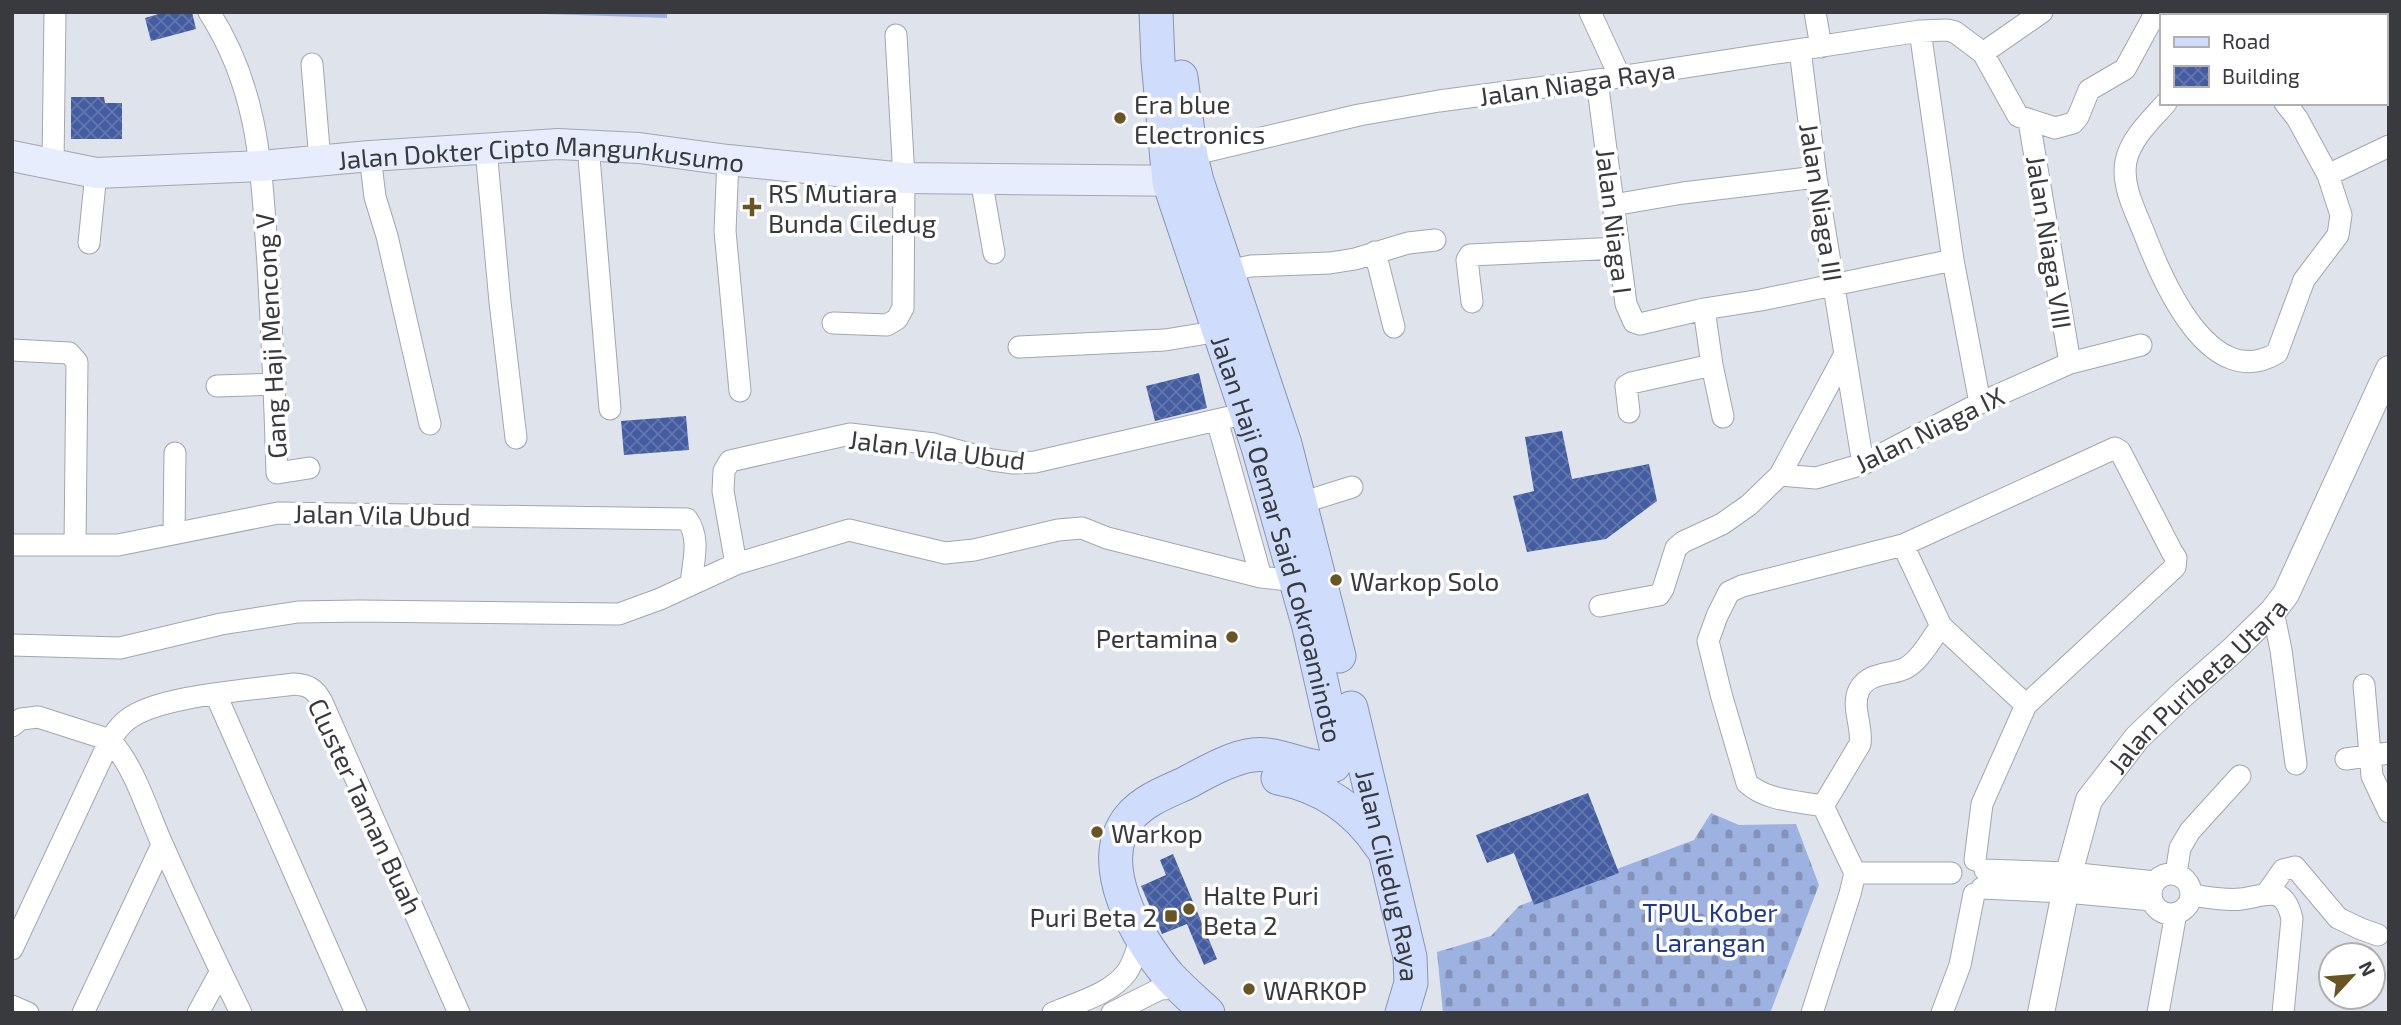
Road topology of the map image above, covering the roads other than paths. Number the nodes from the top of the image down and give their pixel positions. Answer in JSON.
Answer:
{"nodes":[{"id":1,"x":55,"y":12,"type":"edge"},
{"id":2,"x":209,"y":12,"type":"edge"},
{"id":3,"x":1156,"y":12,"type":"edge"},
{"id":4,"x":1177,"y":12,"type":"edge"},
{"id":5,"x":1590,"y":12,"type":"edge"},
{"id":6,"x":1815,"y":12,"type":"edge"},
{"id":7,"x":2042,"y":12,"type":"edge"},
{"id":8,"x":2156,"y":12,"type":"edge"},
{"id":9,"x":1920,"y":31,"type":"junction"},
{"id":10,"x":896,"y":35,"type":"dead end"},
{"id":11,"x":1810,"y":48,"type":"junction"},
{"id":12,"x":1983,"y":54,"type":"junction"},
{"id":13,"x":312,"y":64,"type":"dead end"},
{"id":14,"x":1620,"y":77,"type":"junction"},
{"id":15,"x":1597,"y":80,"type":"junction"},
{"id":16,"x":2164,"y":105,"type":"edge"},
{"id":17,"x":2287,"y":105,"type":"edge"},
{"id":18,"x":2029,"y":121,"type":"junction"},
{"id":19,"x":588,"y":145,"type":"junction"},
{"id":20,"x":2389,"y":146,"type":"edge"},
{"id":21,"x":486,"y":149,"type":"junction"},
{"id":22,"x":12,"y":156,"type":"edge"},
{"id":23,"x":370,"y":156,"type":"junction"},
{"id":24,"x":728,"y":160,"type":"junction"},
{"id":25,"x":320,"y":161,"type":"junction"},
{"id":26,"x":53,"y":164,"type":"junction"},
{"id":27,"x":261,"y":166,"type":"junction"},
{"id":28,"x":1181,"y":169,"type":"junction"},
{"id":29,"x":96,"y":173,"type":"junction"},
{"id":30,"x":2328,"y":175,"type":"junction"},
{"id":31,"x":1816,"y":177,"type":"junction"},
{"id":32,"x":904,"y":178,"type":"junction"},
{"id":33,"x":981,"y":180,"type":"junction"},
{"id":34,"x":1613,"y":205,"type":"junction"},
{"id":35,"x":1435,"y":240,"type":"dead end"},
{"id":36,"x":89,"y":243,"type":"dead end"},
{"id":37,"x":1619,"y":248,"type":"junction"},
{"id":38,"x":1376,"y":252,"type":"junction"},
{"id":39,"x":994,"y":253,"type":"dead end"},
{"id":40,"x":1953,"y":260,"type":"junction"},
{"id":41,"x":1227,"y":271,"type":"junction"},
{"id":42,"x":1835,"y":283,"type":"junction"},
{"id":43,"x":1472,"y":302,"type":"dead end"},
{"id":44,"x":1704,"y":309,"type":"junction"},
{"id":45,"x":833,"y":323,"type":"dead end"},
{"id":46,"x":1394,"y":327,"type":"dead end"},
{"id":47,"x":1220,"y":331,"type":"junction"},
{"id":48,"x":2141,"y":345,"type":"dead end"},
{"id":49,"x":1019,"y":347,"type":"dead end"},
{"id":50,"x":12,"y":350,"type":"edge"},
{"id":51,"x":1845,"y":354,"type":"junction"},
{"id":52,"x":2070,"y":363,"type":"junction"},
{"id":53,"x":1712,"y":365,"type":"junction"},
{"id":54,"x":2389,"y":369,"type":"edge"},
{"id":55,"x":275,"y":384,"type":"junction"},
{"id":56,"x":217,"y":386,"type":"dead end"},
{"id":57,"x":740,"y":391,"type":"dead end"},
{"id":58,"x":1980,"y":402,"type":"junction"},
{"id":59,"x":610,"y":409,"type":"dead end"},
{"id":60,"x":1629,"y":412,"type":"dead end"},
{"id":61,"x":1232,"y":416,"type":"junction"},
{"id":62,"x":1723,"y":417,"type":"dead end"},
{"id":63,"x":430,"y":424,"type":"dead end"},
{"id":64,"x":516,"y":438,"type":"dead end"},
{"id":65,"x":175,"y":453,"type":"dead end"},
{"id":66,"x":1863,"y":464,"type":"junction"},
{"id":67,"x":309,"y":468,"type":"dead end"},
{"id":68,"x":1780,"y":475,"type":"junction"},
{"id":69,"x":1352,"y":487,"type":"dead end"},
{"id":70,"x":1301,"y":503,"type":"junction"},
{"id":71,"x":174,"y":533,"type":"junction"},
{"id":72,"x":12,"y":545,"type":"edge"},
{"id":73,"x":75,"y":545,"type":"junction"},
{"id":74,"x":1903,"y":545,"type":"junction"},
{"id":75,"x":736,"y":564,"type":"junction"},
{"id":76,"x":1261,"y":577,"type":"junction"},
{"id":77,"x":1308,"y":582,"type":"junction"},
{"id":78,"x":691,"y":584,"type":"junction"},
{"id":79,"x":1601,"y":606,"type":"dead end"},
{"id":80,"x":2273,"y":611,"type":"junction"},
{"id":81,"x":1941,"y":626,"type":"junction"},
{"id":82,"x":12,"y":645,"type":"edge"},
{"id":83,"x":2364,"y":685,"type":"dead end"},
{"id":84,"x":216,"y":695,"type":"junction"},
{"id":85,"x":1338,"y":699,"type":"joint"},
{"id":86,"x":2026,"y":705,"type":"junction"},
{"id":87,"x":12,"y":726,"type":"edge"},
{"id":88,"x":110,"y":740,"type":"junction"},
{"id":89,"x":1349,"y":750,"type":"junction"},
{"id":90,"x":2379,"y":754,"type":"edge"},
{"id":91,"x":2346,"y":759,"type":"dead end"},
{"id":92,"x":2296,"y":764,"type":"dead end"},
{"id":93,"x":2240,"y":776,"type":"dead end"},
{"id":94,"x":1191,"y":780,"type":"junction"},
{"id":95,"x":1823,"y":806,"type":"junction"},
{"id":96,"x":2389,"y":812,"type":"edge"},
{"id":97,"x":162,"y":845,"type":"junction"},
{"id":98,"x":1388,"y":862,"type":"junction"},
{"id":99,"x":1855,"y":873,"type":"junction"},
{"id":100,"x":1951,"y":873,"type":"junction"},
{"id":101,"x":2176,"y":874,"type":"junction"},
{"id":102,"x":1979,"y":878,"type":"junction"},
{"id":103,"x":2067,"y":883,"type":"junction"},
{"id":104,"x":2154,"y":891,"type":"junction"},
{"id":105,"x":2267,"y":893,"type":"junction"},
{"id":106,"x":2191,"y":895,"type":"junction"},
{"id":107,"x":2176,"y":914,"type":"junction"},
{"id":108,"x":2378,"y":934,"type":"dead end"},
{"id":109,"x":1142,"y":936,"type":"junction"},
{"id":110,"x":12,"y":949,"type":"edge"},
{"id":111,"x":221,"y":971,"type":"junction"},
{"id":112,"x":1180,"y":988,"type":"junction"},
{"id":113,"x":1100,"y":1004,"type":"edge"},
{"id":114,"x":12,"y":1006,"type":"edge"},
{"id":115,"x":28,"y":1013,"type":"edge"},
{"id":116,"x":83,"y":1013,"type":"edge"},
{"id":117,"x":198,"y":1013,"type":"edge"},
{"id":118,"x":242,"y":1013,"type":"edge"},
{"id":119,"x":356,"y":1013,"type":"edge"},
{"id":120,"x":460,"y":1013,"type":"edge"},
{"id":121,"x":1053,"y":1013,"type":"edge"},
{"id":122,"x":1112,"y":1013,"type":"edge"},
{"id":123,"x":1208,"y":1013,"type":"edge"},
{"id":124,"x":1402,"y":1013,"type":"edge"},
{"id":125,"x":1812,"y":1013,"type":"edge"},
{"id":126,"x":1942,"y":1013,"type":"edge"},
{"id":127,"x":2041,"y":1013,"type":"edge"},
{"id":128,"x":2158,"y":1013,"type":"edge"},
{"id":129,"x":2283,"y":1013,"type":"edge"}],
"edges":[{"from":1,"to":26,"type":"street"},
{"from":2,"to":27,"type":"street","name":"Gang Haji Mencong V"},
{"from":3,"to":28,"type":"main road","name":"Jalan Haji Oemar Said Cokroaminoto"},
{"from":4,"to":28,"type":"main road","name":"Jalan Haji Oemar Said Cokroaminoto"},
{"from":5,"to":14,"type":"street"},
{"from":6,"to":11,"type":"street","name":"Jalan Niaga III"},
{"from":7,"to":12,"type":"street"},
{"from":8,"to":18,"type":"street"},
{"from":9,"to":11,"type":"street","name":"Jalan Niaga Raya"},
{"from":9,"to":12,"type":"street","name":"Jalan Niaga Raya"},
{"from":9,"to":40,"type":"street"},
{"from":10,"to":32,"type":"street"},
{"from":11,"to":14,"type":"street","name":"Jalan Niaga Raya"},
{"from":11,"to":31,"type":"street","name":"Jalan Niaga III"},
{"from":12,"to":18,"type":"street"},
{"from":13,"to":25,"type":"street"},
{"from":14,"to":15,"type":"street","name":"Jalan Niaga Raya"},
{"from":15,"to":28,"type":"street","name":"Jalan Niaga Raya"},
{"from":15,"to":34,"type":"street","name":"Jalan Niaga I"},
{"from":16,"to":30,"type":"street"},
{"from":17,"to":30,"type":"street"},
{"from":18,"to":52,"type":"street","name":"Jalan Niaga VIII"},
{"from":19,"to":21,"type":"main road","name":"Jalan Dokter Cipto Mangunkusumo"},
{"from":19,"to":24,"type":"main road","name":"Jalan Dokter Cipto Mangunkusumo"},
{"from":19,"to":59,"type":"street"},
{"from":20,"to":30,"type":"street"},
{"from":21,"to":23,"type":"main road","name":"Jalan Dokter Cipto Mangunkusumo"},
{"from":21,"to":64,"type":"street"},
{"from":22,"to":26,"type":"main road","name":"Jalan Dokter Cipto Mangunkusumo"},
{"from":23,"to":25,"type":"main road","name":"Jalan Dokter Cipto Mangunkusumo"},
{"from":23,"to":63,"type":"street"},
{"from":24,"to":32,"type":"main road","name":"Jalan Dokter Cipto Mangunkusumo"},
{"from":24,"to":57,"type":"street"},
{"from":25,"to":27,"type":"main road","name":"Jalan Dokter Cipto Mangunkusumo"},
{"from":26,"to":29,"type":"main road","name":"Jalan Dokter Cipto Mangunkusumo"},
{"from":27,"to":29,"type":"main road","name":"Jalan Dokter Cipto Mangunkusumo"},
{"from":27,"to":55,"type":"street","name":"Gang Haji Mencong V"},
{"from":28,"to":33,"type":"main road","name":"Jalan Dokter Cipto Mangunkusumo"},
{"from":28,"to":41,"type":"main road","name":"Jalan Haji Oemar Said Cokroaminoto"},
{"from":28,"to":47,"type":"main road","name":"Jalan Haji Oemar Said Cokroaminoto"},
{"from":29,"to":36,"type":"street"},
{"from":31,"to":34,"type":"street"},
{"from":31,"to":42,"type":"street","name":"Jalan Niaga III"},
{"from":32,"to":33,"type":"main road","name":"Jalan Dokter Cipto Mangunkusumo"},
{"from":32,"to":45,"type":"street"},
{"from":33,"to":39,"type":"street"},
{"from":34,"to":37,"type":"street","name":"Jalan Niaga I"},
{"from":35,"to":38,"type":"street"},
{"from":37,"to":43,"type":"street"},
{"from":37,"to":44,"type":"street","name":"Jalan Niaga I"},
{"from":38,"to":41,"type":"street"},
{"from":38,"to":46,"type":"street"},
{"from":40,"to":42,"type":"street","name":"Jalan Niaga I"},
{"from":40,"to":58,"type":"street"},
{"from":41,"to":70,"type":"main road","name":"Jalan Haji Oemar Said Cokroaminoto"},
{"from":42,"to":44,"type":"street","name":"Jalan Niaga I"},
{"from":42,"to":51,"type":"street","name":"Jalan Niaga III"},
{"from":44,"to":53,"type":"street"},
{"from":47,"to":49,"type":"street"},
{"from":47,"to":61,"type":"main road","name":"Jalan Haji Oemar Said Cokroaminoto"},
{"from":48,"to":52,"type":"street","name":"Jalan Niaga IX"},
{"from":50,"to":73,"type":"street"},
{"from":51,"to":66,"type":"street","name":"Jalan Niaga III"},
{"from":51,"to":68,"type":"street"},
{"from":52,"to":58,"type":"street","name":"Jalan Niaga IX"},
{"from":53,"to":60,"type":"street"},
{"from":53,"to":62,"type":"street"},
{"from":54,"to":80,"type":"street","name":"Jalan Puribeta Utara"},
{"from":55,"to":56,"type":"street"},
{"from":55,"to":67,"type":"street","name":"Gang Haji Mencong V"},
{"from":58,"to":66,"type":"street","name":"Jalan Niaga IX"},
{"from":61,"to":75,"type":"street","name":"Jalan Vila Ubud"},
{"from":61,"to":76,"type":"street"},
{"from":61,"to":77,"type":"main road","name":"Jalan Haji Oemar Said Cokroaminoto"},
{"from":65,"to":71,"type":"street"},
{"from":66,"to":68,"type":"street","name":"Jalan Niaga IX"},
{"from":68,"to":79,"type":"street"},
{"from":69,"to":70,"type":"street"},
{"from":70,"to":77,"type":"main road","name":"Jalan Haji Oemar Said Cokroaminoto"},
{"from":71,"to":73,"type":"street","name":"Jalan Vila Ubud"},
{"from":71,"to":78,"type":"street","name":"Jalan Vila Ubud"},
{"from":72,"to":73,"type":"street","name":"Jalan Vila Ubud"},
{"from":74,"to":81,"type":"street"},
{"from":74,"to":86,"type":"street"},
{"from":74,"to":95,"type":"street"},
{"from":75,"to":76,"type":"street"},
{"from":75,"to":78,"type":"street"},
{"from":76,"to":77,"type":"street"},
{"from":77,"to":85,"type":"main road","name":"Jalan Haji Oemar Said Cokroaminoto"},
{"from":78,"to":82,"type":"street"},
{"from":80,"to":92,"type":"street"},
{"from":80,"to":103,"type":"street","name":"Jalan Puribeta Utara"},
{"from":81,"to":86,"type":"street"},
{"from":81,"to":95,"type":"street"},
{"from":83,"to":90,"type":"street"},
{"from":84,"to":88,"type":"street","name":"Cluster Taman Buah"},
{"from":84,"to":119,"type":"street"},
{"from":84,"to":120,"type":"street","name":"Cluster Taman Buah"},
{"from":85,"to":89,"type":"main road","name":"Jalan Ciledug Raya"},
{"from":86,"to":102,"type":"street"},
{"from":87,"to":88,"type":"street"},
{"from":88,"to":97,"type":"street"},
{"from":88,"to":110,"type":"street","name":"Cluster Taman Buah"},
{"from":89,"to":94,"type":"main road","name":"Jalan Haji Oemar Said Cokroaminoto"},
{"from":89,"to":98,"type":"main road","name":"Jalan Ciledug Raya"},
{"from":90,"to":91,"type":"street"},
{"from":90,"to":96,"type":"street"},
{"from":93,"to":101,"type":"street"},
{"from":94,"to":98,"type":"main road"},
{"from":94,"to":109,"type":"main road","name":"Jalan Haji Oemar Said Cokroaminoto"},
{"from":95,"to":99,"type":"street"},
{"from":97,"to":111,"type":"street"},
{"from":97,"to":116,"type":"street"},
{"from":98,"to":124,"type":"main road","name":"Jalan Ciledug Raya"},
{"from":99,"to":100,"type":"street"},
{"from":99,"to":125,"type":"street"},
{"from":100,"to":102,"type":"street"},
{"from":100,"to":102,"type":"street"},
{"from":101,"to":104,"type":"street"},
{"from":101,"to":106,"type":"street"},
{"from":102,"to":103,"type":"street"},
{"from":102,"to":126,"type":"street"},
{"from":103,"to":104,"type":"street"},
{"from":103,"to":127,"type":"street","name":"Jalan Puribeta Utara"},
{"from":104,"to":107,"type":"street"},
{"from":105,"to":106,"type":"street"},
{"from":105,"to":108,"type":"street"},
{"from":105,"to":129,"type":"street"},
{"from":106,"to":107,"type":"street"},
{"from":107,"to":128,"type":"street"},
{"from":109,"to":112,"type":"main road","name":"Jalan Haji Oemar Said Cokroaminoto"},
{"from":109,"to":113,"type":"street"},
{"from":111,"to":117,"type":"street"},
{"from":111,"to":118,"type":"street"},
{"from":112,"to":122,"type":"street"},
{"from":112,"to":123,"type":"main road","name":"Jalan Haji Oemar Said Cokroaminoto"},
{"from":113,"to":121,"type":"street"},
{"from":114,"to":115,"type":"street"}]}
